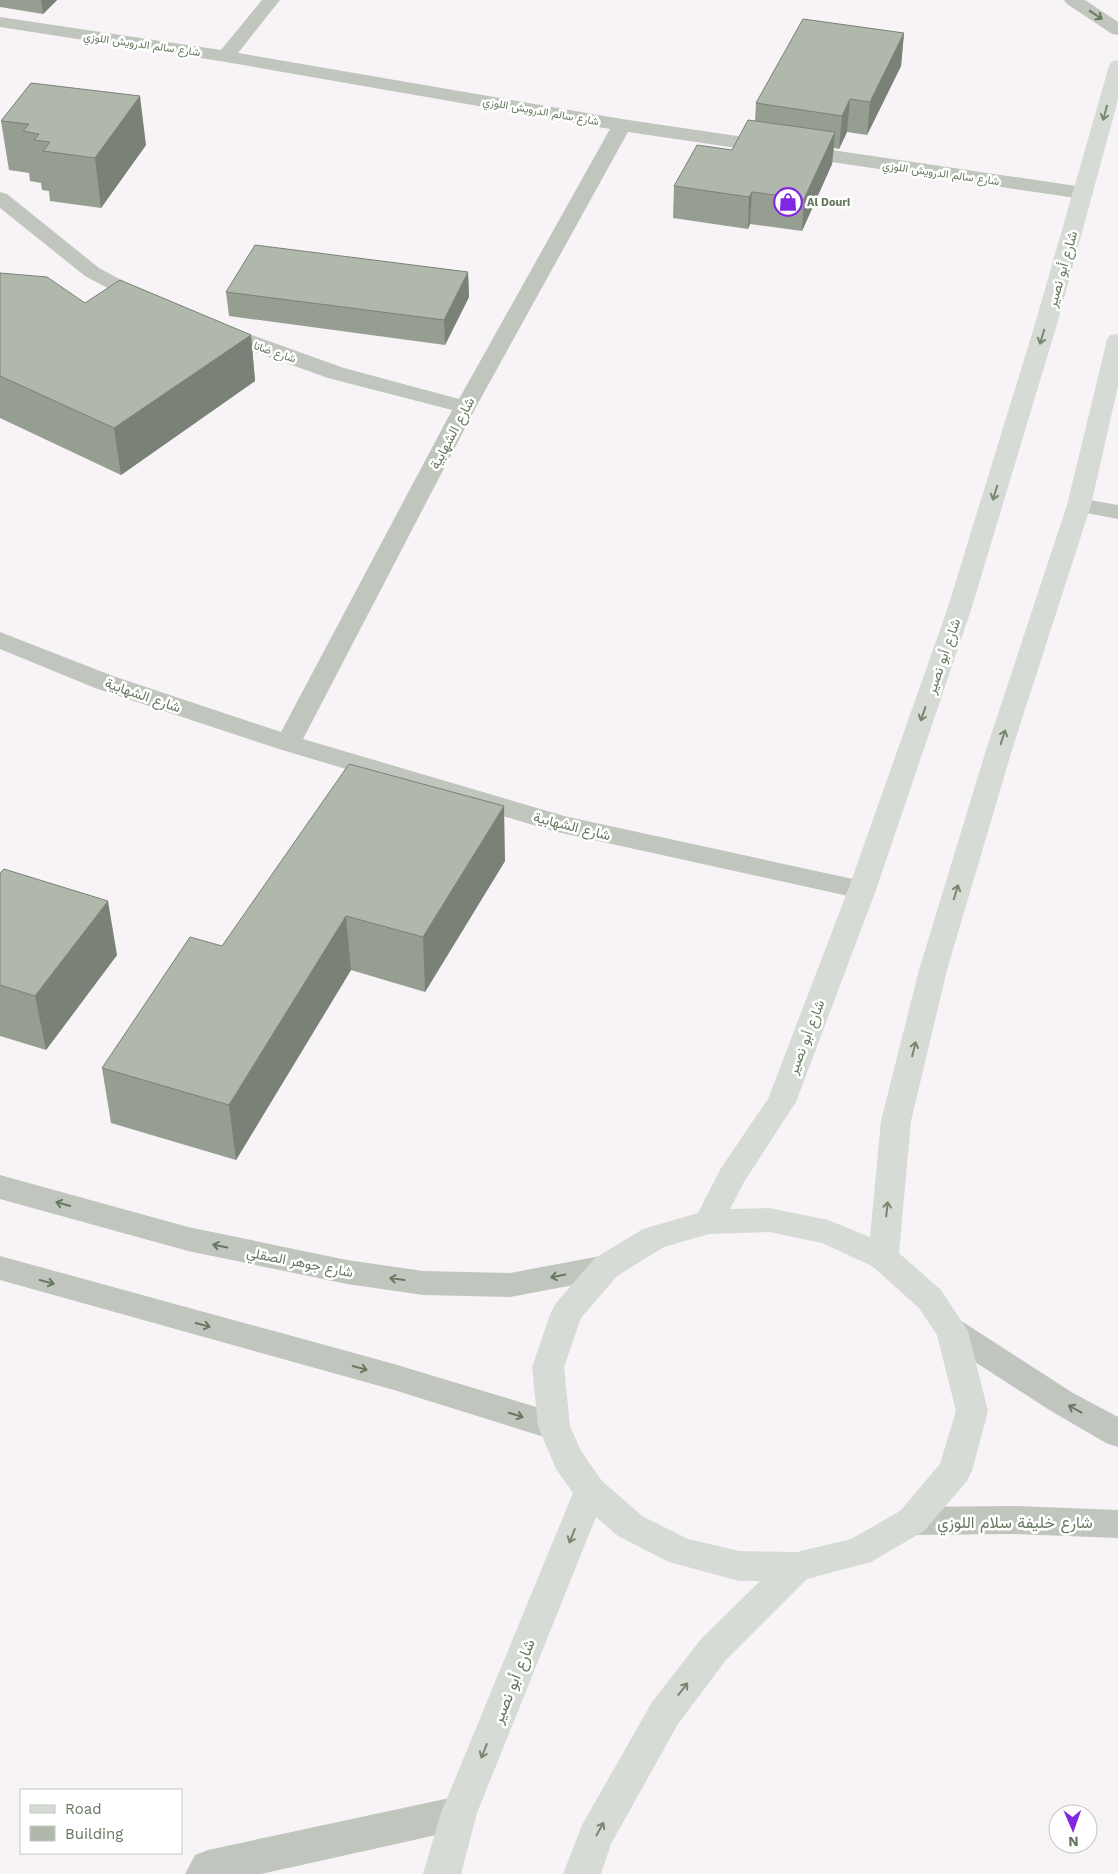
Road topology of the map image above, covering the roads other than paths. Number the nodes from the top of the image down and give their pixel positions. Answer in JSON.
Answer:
{"nodes":[{"id":1,"x":271,"y":0,"type":"edge"},
{"id":2,"x":1073,"y":0,"type":"edge"},
{"id":3,"x":0,"y":22,"type":"edge"},
{"id":4,"x":1118,"y":30,"type":"edge"},
{"id":5,"x":226,"y":56,"type":"junction"},
{"id":6,"x":1118,"y":66,"type":"edge"},
{"id":7,"x":622,"y":126,"type":"junction"},
{"id":8,"x":1083,"y":193,"type":"junction"},
{"id":9,"x":0,"y":198,"type":"edge"},
{"id":10,"x":164,"y":309,"type":"edge"},
{"id":11,"x":200,"y":323,"type":"edge"},
{"id":12,"x":1118,"y":340,"type":"edge"},
{"id":13,"x":465,"y":407,"type":"junction"},
{"id":14,"x":1078,"y":505,"type":"junction"},
{"id":15,"x":1118,"y":512,"type":"edge"},
{"id":16,"x":0,"y":640,"type":"edge"},
{"id":17,"x":288,"y":743,"type":"junction"},
{"id":18,"x":862,"y":890,"type":"junction"},
{"id":19,"x":0,"y":1187,"type":"edge"},
{"id":20,"x":709,"y":1222,"type":"junction"},
{"id":21,"x":882,"y":1257,"type":"junction"},
{"id":22,"x":606,"y":1266,"type":"junction"},
{"id":23,"x":0,"y":1268,"type":"edge"},
{"id":24,"x":952,"y":1331,"type":"junction"},
{"id":25,"x":554,"y":1426,"type":"junction"},
{"id":26,"x":1118,"y":1433,"type":"edge"},
{"id":27,"x":590,"y":1491,"type":"junction"},
{"id":28,"x":912,"y":1521,"type":"junction"},
{"id":29,"x":1118,"y":1524,"type":"edge"},
{"id":30,"x":797,"y":1567,"type":"junction"},
{"id":31,"x":459,"y":1813,"type":"junction"},
{"id":32,"x":204,"y":1874,"type":"edge"},
{"id":33,"x":442,"y":1874,"type":"edge"},
{"id":34,"x":582,"y":1874,"type":"edge"}],
"edges":[{"from":1,"to":5,"type":"street"},
{"from":2,"to":4,"type":"street","one_way":true},
{"from":3,"to":5,"type":"street","name":"شارع سالم الدرويش اللوزي"},
{"from":5,"to":7,"type":"street","name":"شارع سالم الدرويش اللوزي"},
{"from":6,"to":8,"type":"main road","name":"شارع أبو نصير","one_way":true},
{"from":7,"to":8,"type":"street","name":"شارع سالم الدرويش اللوزي"},
{"from":7,"to":13,"type":"street","name":"شارع الشهابية"},
{"from":8,"to":18,"type":"main road","name":"شارع أبو نصير","one_way":true},
{"from":9,"to":10,"type":"street"},
{"from":11,"to":13,"type":"street","name":"شارع ضانا"},
{"from":12,"to":14,"type":"main road"},
{"from":13,"to":17,"type":"street","name":"شارع الشهابية"},
{"from":14,"to":15,"type":"street"},
{"from":21,"to":14,"type":"main road","one_way":true},
{"from":16,"to":17,"type":"street","name":"شارع الشهابية"},
{"from":17,"to":18,"type":"street","name":"شارع الشهابية"},
{"from":18,"to":20,"type":"main road","name":"شارع أبو نصير"},
{"from":22,"to":19,"type":"street","name":"شارع جوهر الصقلي","one_way":true},
{"from":20,"to":21,"type":"main road"},
{"from":20,"to":22,"type":"main road"},
{"from":21,"to":24,"type":"main road"},
{"from":22,"to":25,"type":"main road"},
{"from":23,"to":25,"type":"street","one_way":true},
{"from":26,"to":24,"type":"street","one_way":true},
{"from":24,"to":28,"type":"main road"},
{"from":25,"to":27,"type":"main road"},
{"from":27,"to":30,"type":"main road"},
{"from":27,"to":31,"type":"main road","name":"شارع أبو نصير","one_way":true},
{"from":28,"to":29,"type":"street","name":"شارع خليفة سلام اللوزي"},
{"from":28,"to":30,"type":"main road"},
{"from":34,"to":30,"type":"main road","one_way":true},
{"from":31,"to":32,"type":"street"},
{"from":31,"to":33,"type":"main road","name":"شارع أبو نصير"}]}
